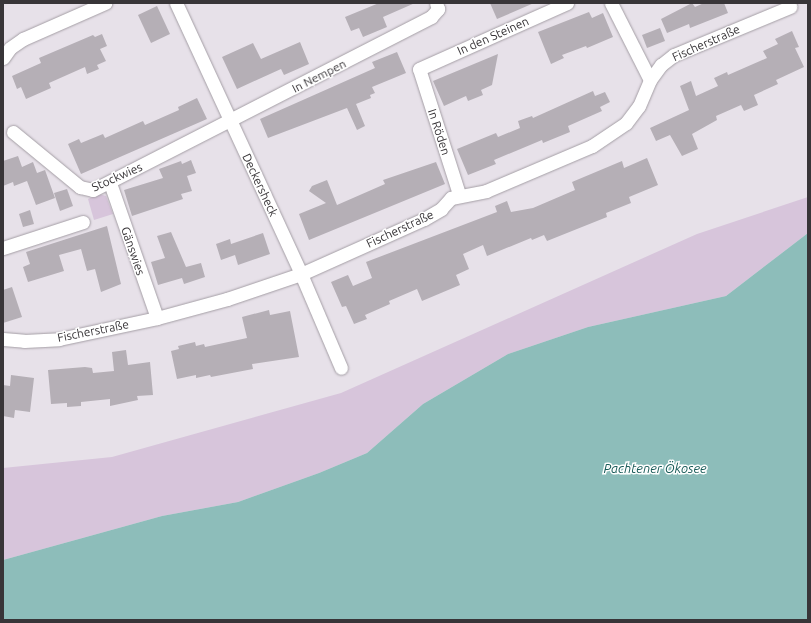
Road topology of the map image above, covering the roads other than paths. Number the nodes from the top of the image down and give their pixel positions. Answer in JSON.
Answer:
{"nodes":[{"id":1,"x":105,"y":3,"type":"edge"},
{"id":2,"x":176,"y":3,"type":"edge"},
{"id":3,"x":436,"y":3,"type":"edge"},
{"id":4,"x":567,"y":3,"type":"edge"},
{"id":5,"x":611,"y":3,"type":"edge"},
{"id":6,"x":790,"y":7,"type":"dead end"},
{"id":7,"x":3,"y":58,"type":"edge"},
{"id":8,"x":419,"y":69,"type":"joint"},
{"id":9,"x":650,"y":80,"type":"junction"},
{"id":10,"x":230,"y":121,"type":"junction"},
{"id":11,"x":13,"y":132,"type":"dead end"},
{"id":12,"x":110,"y":183,"type":"junction"},
{"id":13,"x":459,"y":194,"type":"junction"},
{"id":14,"x":83,"y":222,"type":"dead end"},
{"id":15,"x":3,"y":248,"type":"edge"},
{"id":16,"x":301,"y":274,"type":"junction"},
{"id":17,"x":157,"y":318,"type":"junction"},
{"id":18,"x":3,"y":339,"type":"edge"},
{"id":19,"x":341,"y":368,"type":"dead end"}],
"edges":[{"from":1,"to":7,"type":"street"},
{"from":2,"to":10,"type":"street","name":"Deckersheck"},
{"from":3,"to":10,"type":"street","name":"In Nempen"},
{"from":4,"to":8,"type":"street","name":"In den Steinen"},
{"from":5,"to":9,"type":"street"},
{"from":6,"to":9,"type":"street","name":"Fischerstraße"},
{"from":8,"to":13,"type":"street","name":"In Röden"},
{"from":9,"to":13,"type":"street","name":"Fischerstraße"},
{"from":10,"to":12,"type":"street","name":"Stockwies"},
{"from":10,"to":16,"type":"street","name":"Deckersheck"},
{"from":11,"to":12,"type":"street","name":"Stockwies"},
{"from":12,"to":17,"type":"street","name":"Gänswies"},
{"from":13,"to":16,"type":"street","name":"Fischerstraße"},
{"from":14,"to":15,"type":"street"},
{"from":16,"to":17,"type":"street","name":"Fischerstraße"},
{"from":16,"to":19,"type":"street","name":"Deckersheck"},
{"from":17,"to":18,"type":"street","name":"Fischerstraße"}]}
